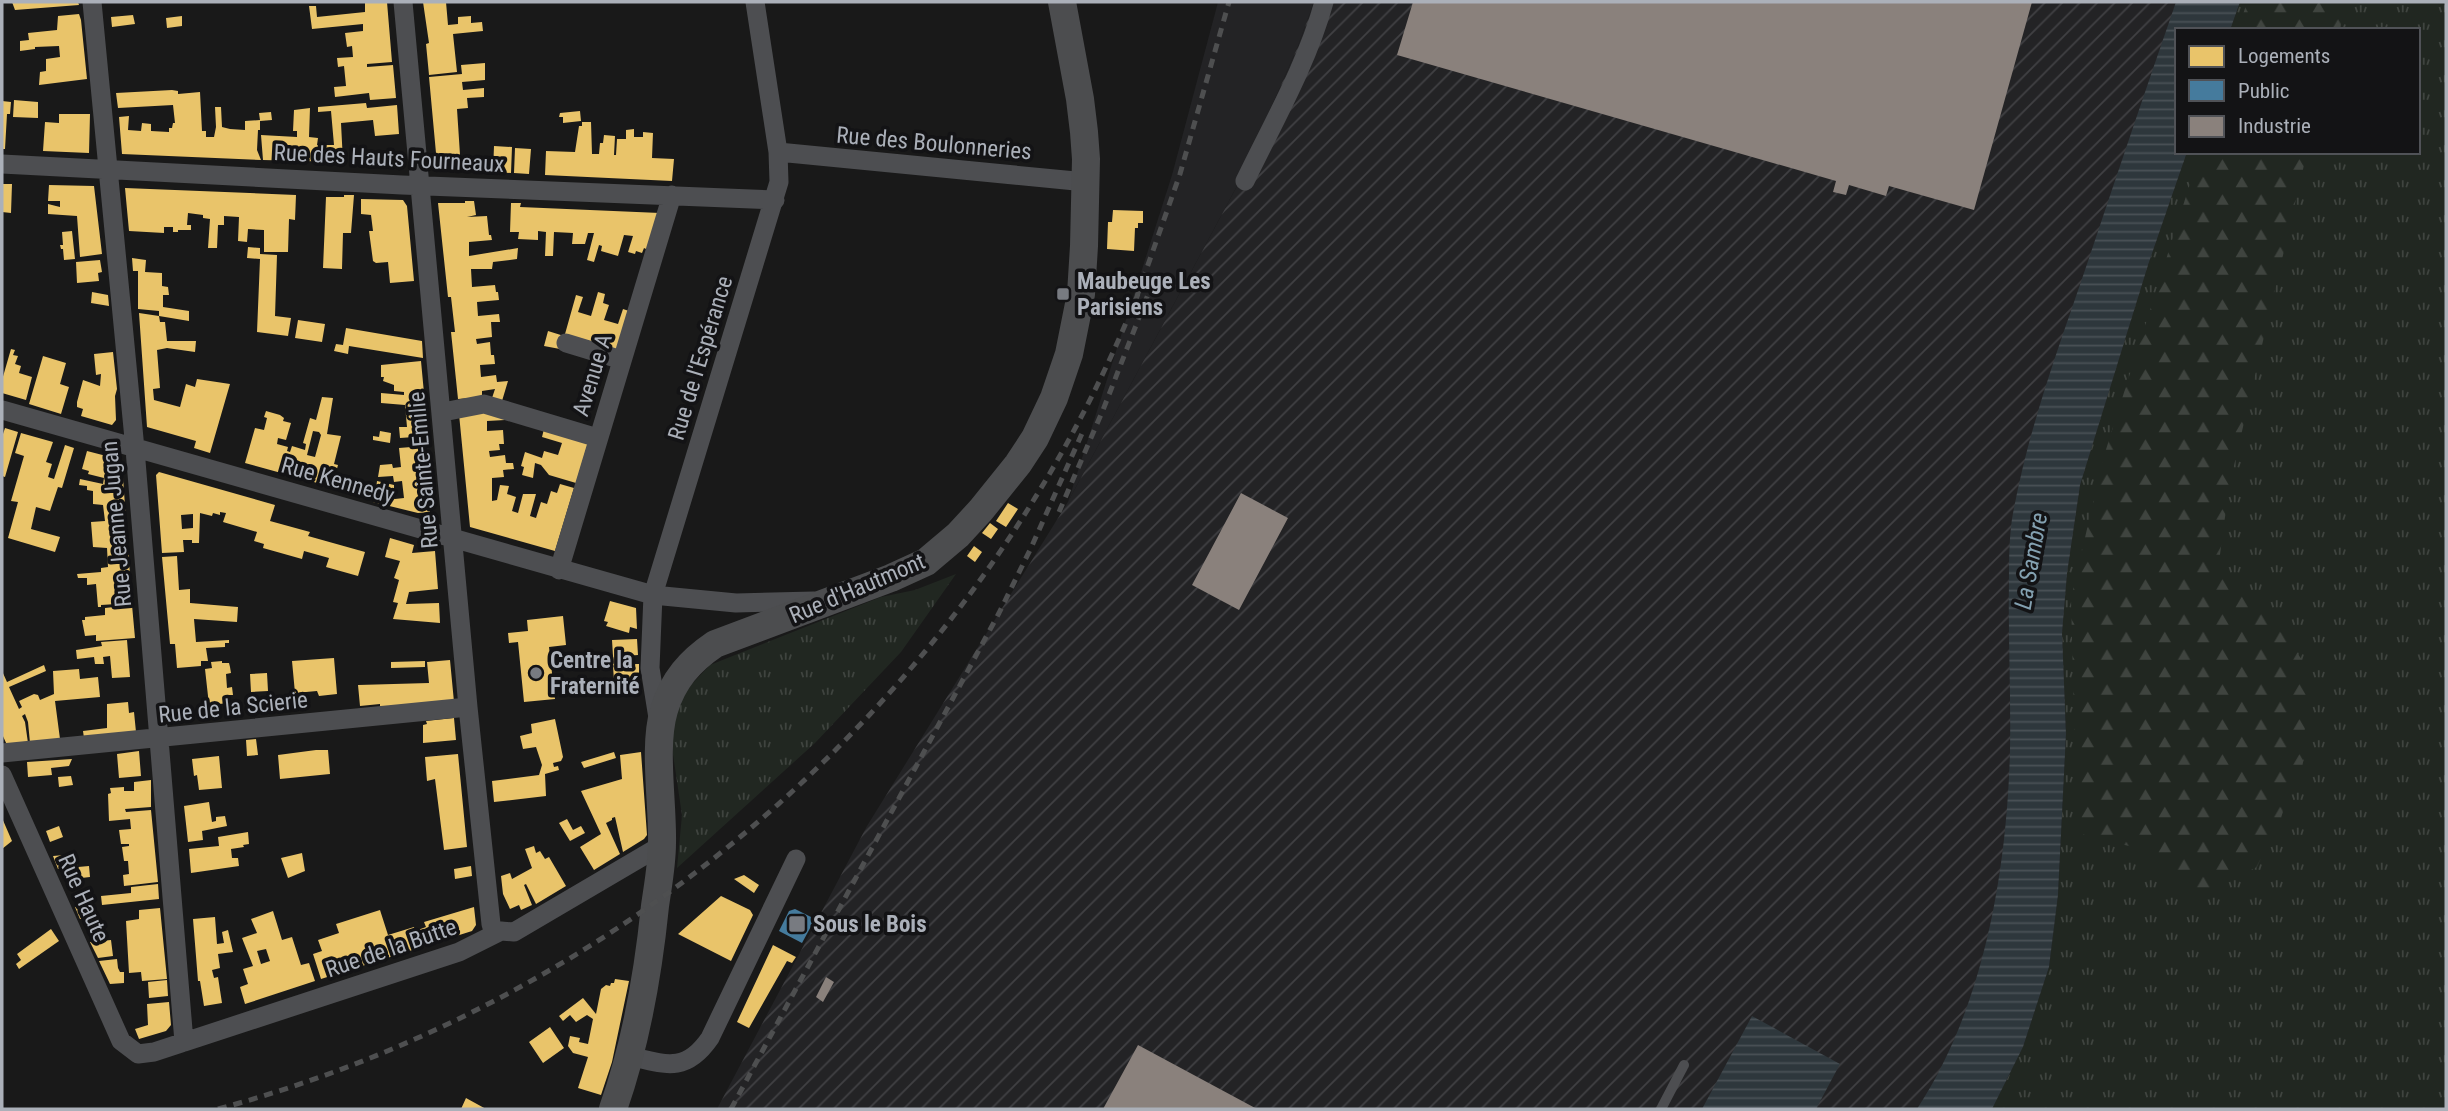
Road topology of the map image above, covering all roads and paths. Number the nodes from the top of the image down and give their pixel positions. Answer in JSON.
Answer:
{"nodes":[{"id":1,"x":92,"y":2,"type":"edge"},
{"id":2,"x":403,"y":2,"type":"edge"},
{"id":3,"x":755,"y":2,"type":"edge"},
{"id":4,"x":1062,"y":2,"type":"edge"},
{"id":5,"x":1324,"y":2,"type":"edge"},
{"id":6,"x":778,"y":152,"type":"junction"},
{"id":7,"x":2,"y":164,"type":"edge"},
{"id":8,"x":108,"y":170,"type":"junction"},
{"id":9,"x":1086,"y":181,"type":"junction"},
{"id":10,"x":1245,"y":181,"type":"dead end"},
{"id":11,"x":419,"y":185,"type":"junction"},
{"id":12,"x":672,"y":195,"type":"junction"},
{"id":13,"x":775,"y":200,"type":"junction"},
{"id":14,"x":566,"y":343,"type":"dead end"},
{"id":15,"x":622,"y":360,"type":"junction"},
{"id":16,"x":2,"y":410,"type":"edge"},
{"id":17,"x":443,"y":412,"type":"junction"},
{"id":18,"x":598,"y":438,"type":"junction"},
{"id":19,"x":135,"y":449,"type":"junction"},
{"id":20,"x":454,"y":539,"type":"junction"},
{"id":21,"x":559,"y":570,"type":"junction"},
{"id":22,"x":653,"y":595,"type":"junction"},
{"id":23,"x":828,"y":601,"type":"junction"},
{"id":24,"x":468,"y":707,"type":"junction"},
{"id":25,"x":660,"y":727,"type":"junction"},
{"id":26,"x":159,"y":739,"type":"junction"},
{"id":27,"x":2,"y":753,"type":"edge"},
{"id":28,"x":2,"y":775,"type":"edge"},
{"id":29,"x":661,"y":856,"type":"junction"},
{"id":30,"x":796,"y":859,"type":"dead end"},
{"id":31,"x":494,"y":933,"type":"junction"},
{"id":32,"x":121,"y":1041,"type":"joint"},
{"id":33,"x":184,"y":1042,"type":"junction"},
{"id":34,"x":630,"y":1056,"type":"junction"},
{"id":35,"x":1684,"y":1065,"type":"dead end"},
{"id":36,"x":613,"y":1109,"type":"edge"},
{"id":37,"x":1661,"y":1109,"type":"edge"}],
"edges":[{"from":1,"to":8,"type":"street","name":"Rue Jeanne Jugan"},
{"from":2,"to":11,"type":"street","name":"Rue Sainte-Emilie"},
{"from":3,"to":6,"type":"street","name":"Rue de l'Espérance"},
{"from":4,"to":9,"type":"street","name":"Rue d'Hautmont"},
{"from":5,"to":10,"type":"street"},
{"from":6,"to":9,"type":"street","name":"Rue des Boulonneries"},
{"from":6,"to":13,"type":"street","name":"Rue de l'Espérance"},
{"from":7,"to":8,"type":"street","name":"Rue des Hauts Fourneaux"},
{"from":8,"to":11,"type":"street","name":"Rue des Hauts Fourneaux"},
{"from":8,"to":19,"type":"street","name":"Rue Jeanne Jugan"},
{"from":9,"to":23,"type":"street","name":"Rue d'Hautmont"},
{"from":11,"to":12,"type":"street","name":"Rue des Hauts Fourneaux"},
{"from":11,"to":17,"type":"street","name":"Rue Sainte-Emilie"},
{"from":12,"to":13,"type":"street","name":"Rue des Hauts Fourneaux"},
{"from":12,"to":15,"type":"street","name":"Avenue A"},
{"from":13,"to":22,"type":"street","name":"Rue de l'Espérance"},
{"from":14,"to":15,"type":"street"},
{"from":15,"to":18,"type":"street","name":"Avenue A"},
{"from":16,"to":19,"type":"street","name":"Rue Kennedy"},
{"from":17,"to":18,"type":"street"},
{"from":17,"to":20,"type":"street","name":"Rue Sainte-Emilie"},
{"from":18,"to":21,"type":"street","name":"Avenue A"},
{"from":19,"to":20,"type":"street","name":"Rue Kennedy"},
{"from":19,"to":26,"type":"street","name":"Rue Jeanne Jugan"},
{"from":20,"to":21,"type":"street","name":"Rue Kennedy"},
{"from":20,"to":24,"type":"street","name":"Rue Sainte-Emilie"},
{"from":21,"to":22,"type":"street","name":"Rue Kennedy"},
{"from":22,"to":23,"type":"street","name":"Rue Kennedy"},
{"from":22,"to":25,"type":"street","name":"Rue de l'Espérance"},
{"from":23,"to":25,"type":"street","name":"Rue d'Hautmont"},
{"from":24,"to":26,"type":"street","name":"Rue de la Scierie"},
{"from":24,"to":31,"type":"street","name":"Rue Sainte-Emilie"},
{"from":25,"to":29,"type":"street","name":"Rue d'Hautmont"},
{"from":26,"to":27,"type":"street","name":"Rue de la Scierie"},
{"from":26,"to":33,"type":"street","name":"Rue Jeanne Jugan"},
{"from":28,"to":32,"type":"street","name":"Rue Haute"},
{"from":29,"to":31,"type":"street","name":"Rue de la Butte"},
{"from":29,"to":34,"type":"street","name":"Rue d'Hautmont"},
{"from":30,"to":34,"type":"street"},
{"from":31,"to":33,"type":"street","name":"Rue de la Butte"},
{"from":32,"to":33,"type":"street","name":"Rue de la Butte"},
{"from":34,"to":36,"type":"street","name":"Rue d'Hautmont"},
{"from":35,"to":37,"type":"lane"}]}
